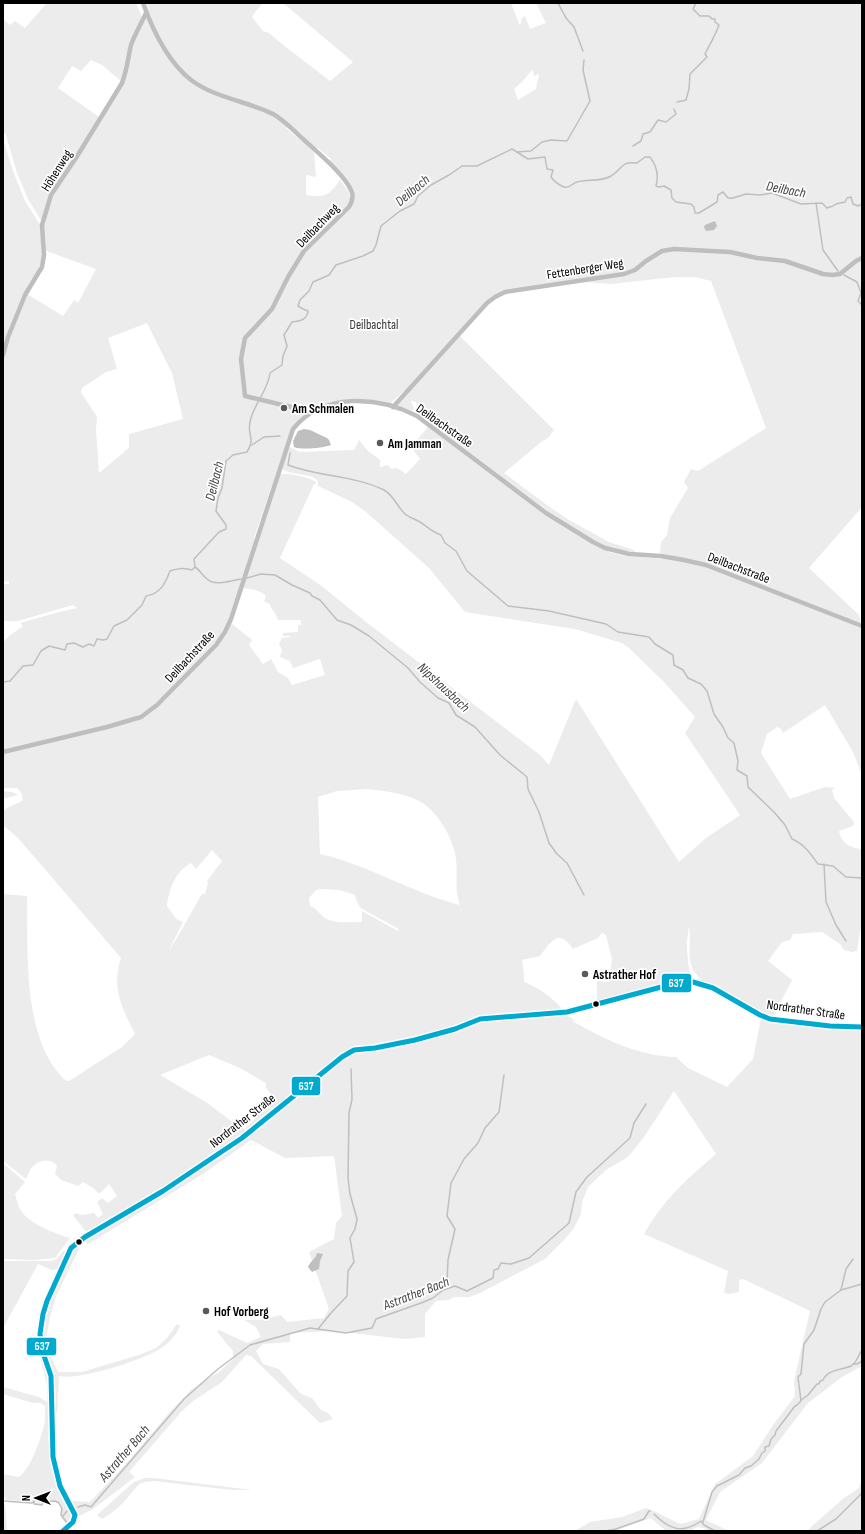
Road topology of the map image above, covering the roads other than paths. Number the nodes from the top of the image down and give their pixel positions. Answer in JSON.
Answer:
{"nodes":[{"id":1,"x":143,"y":3,"type":"edge"},
{"id":2,"x":146,"y":14,"type":"junction"},
{"id":3,"x":862,"y":258,"type":"edge"},
{"id":4,"x":3,"y":355,"type":"edge"},
{"id":5,"x":393,"y":406,"type":"junction"},
{"id":6,"x":312,"y":412,"type":"junction"},
{"id":7,"x":862,"y":626,"type":"edge"},
{"id":8,"x":3,"y":752,"type":"edge"},
{"id":9,"x":862,"y":1027,"type":"edge"},
{"id":10,"x":63,"y":1531,"type":"edge"}],
"edges":[{"from":1,"to":2,"type":"street"},
{"from":2,"to":4,"type":"street","name":"Höhenweg"},
{"from":2,"to":6,"type":"street","name":"Deilbachweg"},
{"from":3,"to":5,"type":"street","name":"Fettenberger Weg"},
{"from":5,"to":6,"type":"street","name":"Deilbachstraße"},
{"from":5,"to":7,"type":"street","name":"Deilbachstraße"},
{"from":6,"to":8,"type":"street","name":"Deilbachstraße"},
{"from":9,"to":10,"type":"main road","name":"Nordrather Straße"}]}
